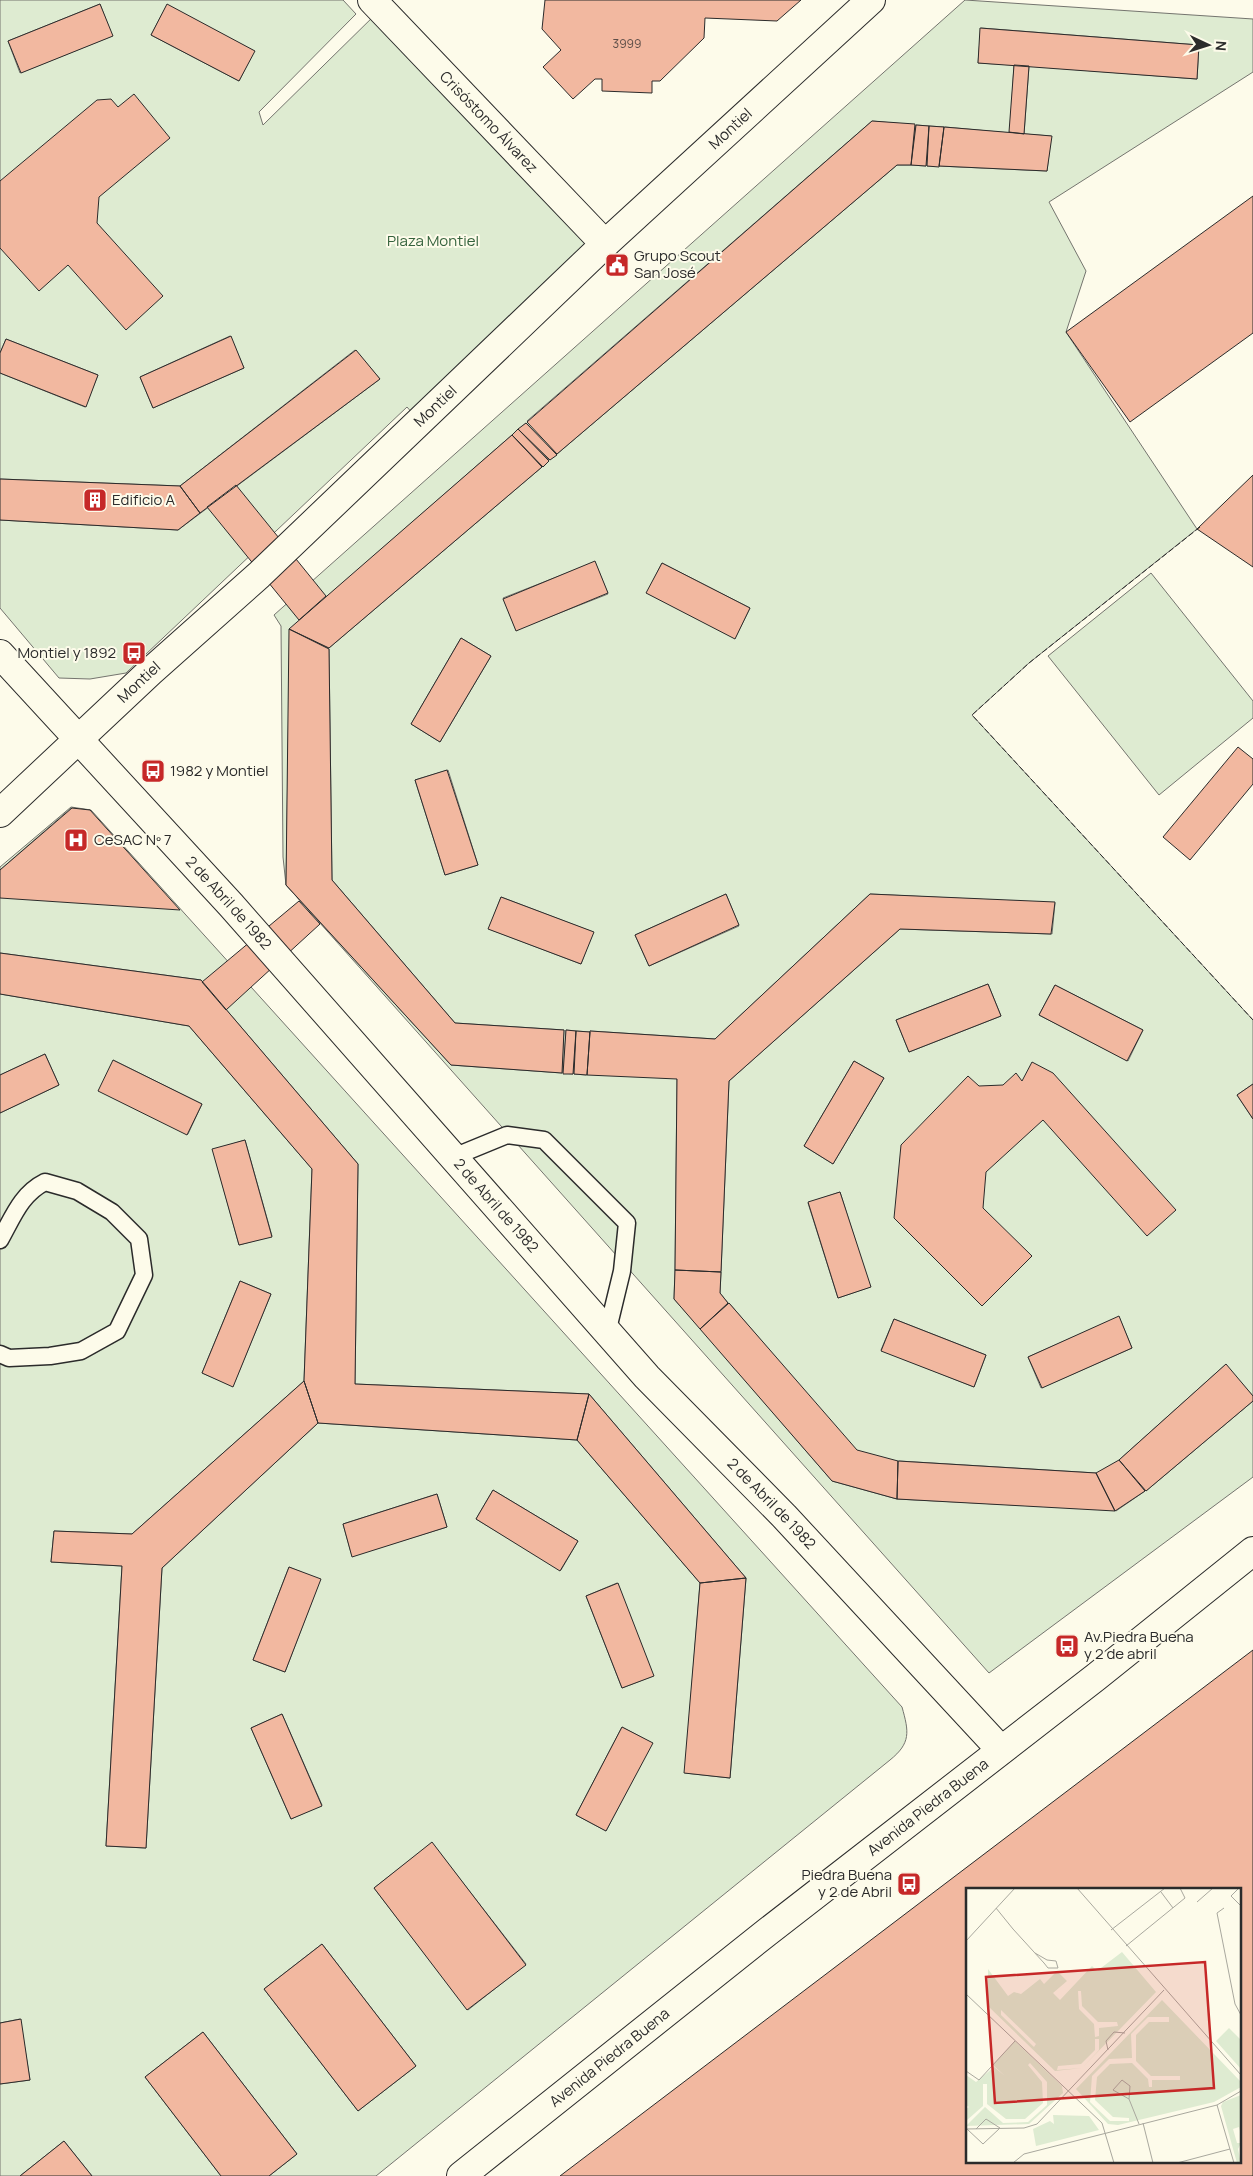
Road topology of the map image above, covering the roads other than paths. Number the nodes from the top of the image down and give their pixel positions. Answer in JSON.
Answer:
{"nodes":[{"id":1,"x":372,"y":0,"type":"edge"},
{"id":2,"x":871,"y":0,"type":"edge"},
{"id":3,"x":605,"y":244,"type":"junction"},
{"id":4,"x":0,"y":654,"type":"edge"},
{"id":5,"x":79,"y":741,"type":"junction"},
{"id":6,"x":0,"y":813,"type":"edge"},
{"id":7,"x":451,"y":1158,"type":"junction"},
{"id":8,"x":0,"y":1240,"type":"edge"},
{"id":9,"x":607,"y":1333,"type":"junction"},
{"id":10,"x":0,"y":1354,"type":"edge"},
{"id":11,"x":1253,"y":1551,"type":"edge"},
{"id":12,"x":1001,"y":1750,"type":"junction"},
{"id":13,"x":461,"y":2176,"type":"edge"}],
"edges":[{"from":1,"to":3,"type":"street","name":"Crisóstomo Álvarez"},
{"from":2,"to":3,"type":"street","name":"Montiel"},
{"from":3,"to":5,"type":"street","name":"Montiel"},
{"from":4,"to":5,"type":"street","name":"2 de Abril de 1982"},
{"from":5,"to":6,"type":"street","name":"Montiel"},
{"from":5,"to":7,"type":"street","name":"2 de Abril de 1982"},
{"from":7,"to":9,"type":"street","name":"2 de Abril de 1982"},
{"from":7,"to":9,"type":"lane"},
{"from":8,"to":10,"type":"lane"},
{"from":9,"to":12,"type":"street","name":"2 de Abril de 1982"},
{"from":11,"to":12,"type":"street","name":"Avenida Piedra Buena"},
{"from":12,"to":13,"type":"street","name":"Avenida Piedra Buena"}]}
